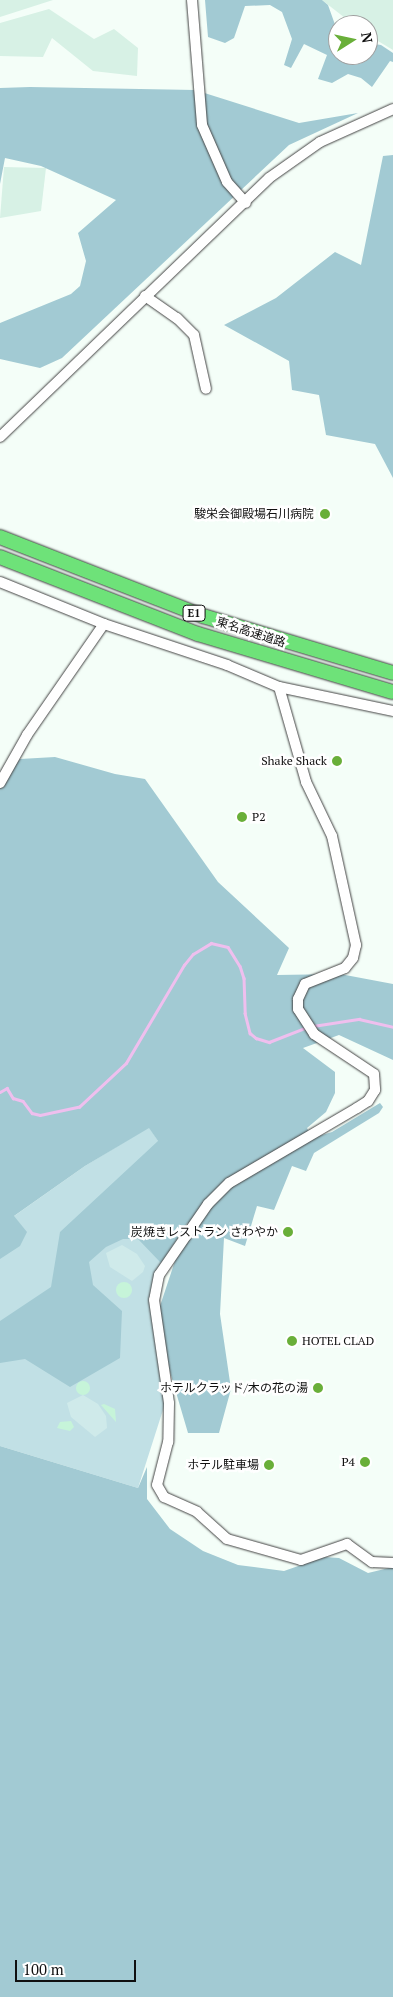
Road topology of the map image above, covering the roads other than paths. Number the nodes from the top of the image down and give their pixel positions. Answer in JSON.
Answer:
{"nodes":[{"id":1,"x":192,"y":0,"type":"edge"},
{"id":2,"x":393,"y":109,"type":"edge"},
{"id":3,"x":246,"y":203,"type":"junction"},
{"id":4,"x":145,"y":296,"type":"junction"},
{"id":5,"x":206,"y":389,"type":"dead end"},
{"id":6,"x":0,"y":437,"type":"edge"},
{"id":7,"x":0,"y":537,"type":"edge"},
{"id":8,"x":0,"y":557,"type":"edge"},
{"id":9,"x":0,"y":582,"type":"edge"},
{"id":10,"x":104,"y":624,"type":"junction"},
{"id":11,"x":393,"y":673,"type":"edge"},
{"id":12,"x":279,"y":687,"type":"junction"},
{"id":13,"x":393,"y":692,"type":"edge"},
{"id":14,"x":393,"y":712,"type":"edge"},
{"id":15,"x":0,"y":783,"type":"edge"},
{"id":16,"x":393,"y":1562,"type":"edge"}],
"edges":[{"from":1,"to":3,"type":"street"},
{"from":2,"to":3,"type":"street"},
{"from":3,"to":4,"type":"street"},
{"from":4,"to":5,"type":"street"},
{"from":4,"to":6,"type":"street"},
{"from":7,"to":11,"type":"highway","name":"東名高速道路","number":"E1"},
{"from":8,"to":13,"type":"highway","name":"東名高速道路","number":"E1"},
{"from":9,"to":10,"type":"street"},
{"from":10,"to":12,"type":"street"},
{"from":10,"to":15,"type":"street"},
{"from":12,"to":14,"type":"street"},
{"from":12,"to":16,"type":"street"}]}
